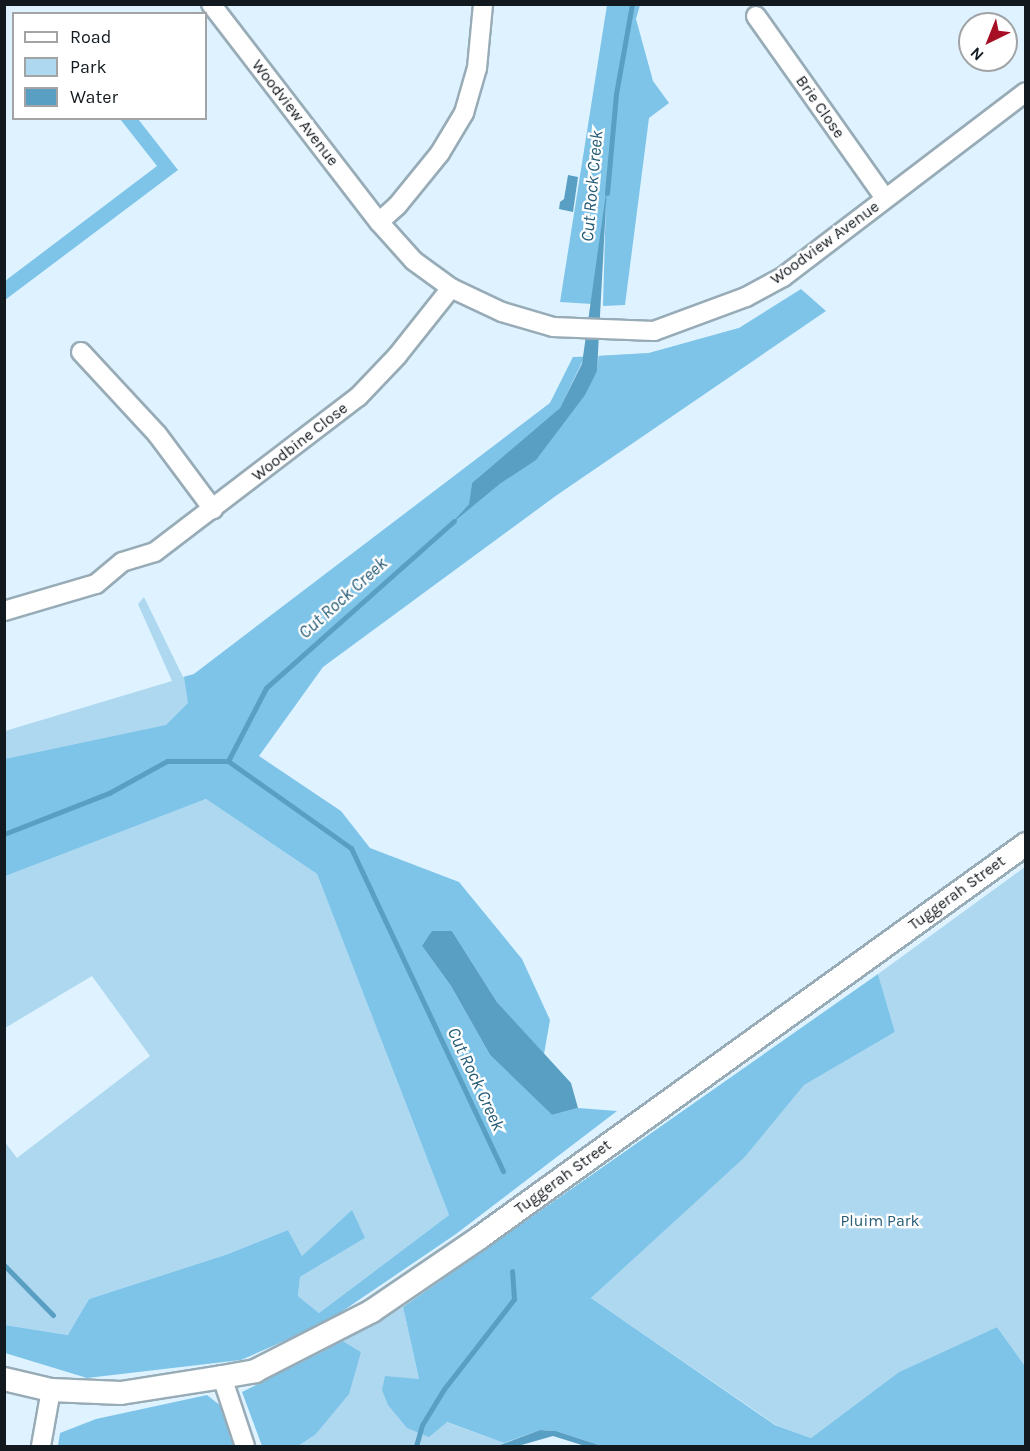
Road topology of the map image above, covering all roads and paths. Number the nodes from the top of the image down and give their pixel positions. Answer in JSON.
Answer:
{"nodes":[{"id":1,"x":211,"y":4,"type":"edge"},
{"id":2,"x":483,"y":4,"type":"edge"},
{"id":3,"x":756,"y":16,"type":"dead end"},
{"id":4,"x":1026,"y":92,"type":"edge"},
{"id":5,"x":885,"y":198,"type":"junction"},
{"id":6,"x":379,"y":222,"type":"junction"},
{"id":7,"x":451,"y":288,"type":"junction"},
{"id":8,"x":81,"y":352,"type":"dead end"},
{"id":9,"x":213,"y":509,"type":"junction"},
{"id":10,"x":4,"y":611,"type":"edge"},
{"id":11,"x":1026,"y":844,"type":"edge"},
{"id":12,"x":222,"y":1377,"type":"junction"},
{"id":13,"x":4,"y":1379,"type":"edge"},
{"id":14,"x":51,"y":1390,"type":"junction"},
{"id":15,"x":41,"y":1446,"type":"edge"},
{"id":16,"x":245,"y":1446,"type":"edge"}],
"edges":[{"from":1,"to":6,"type":"street","name":"Woodview Avenue"},
{"from":2,"to":6,"type":"street"},
{"from":3,"to":5,"type":"street","name":"Brie Close"},
{"from":4,"to":5,"type":"street","name":"Woodview Avenue"},
{"from":5,"to":7,"type":"street","name":"Woodview Avenue"},
{"from":6,"to":7,"type":"street","name":"Woodview Avenue"},
{"from":7,"to":9,"type":"street","name":"Woodbine Close"},
{"from":8,"to":9,"type":"street"},
{"from":9,"to":10,"type":"street","name":"Woodbine Close"},
{"from":11,"to":12,"type":"street","name":"Tuggerah Street"},
{"from":12,"to":14,"type":"street","name":"Tuggerah Street"},
{"from":12,"to":16,"type":"street"},
{"from":13,"to":14,"type":"street","name":"Tuggerah Street"},
{"from":14,"to":15,"type":"street"}]}
